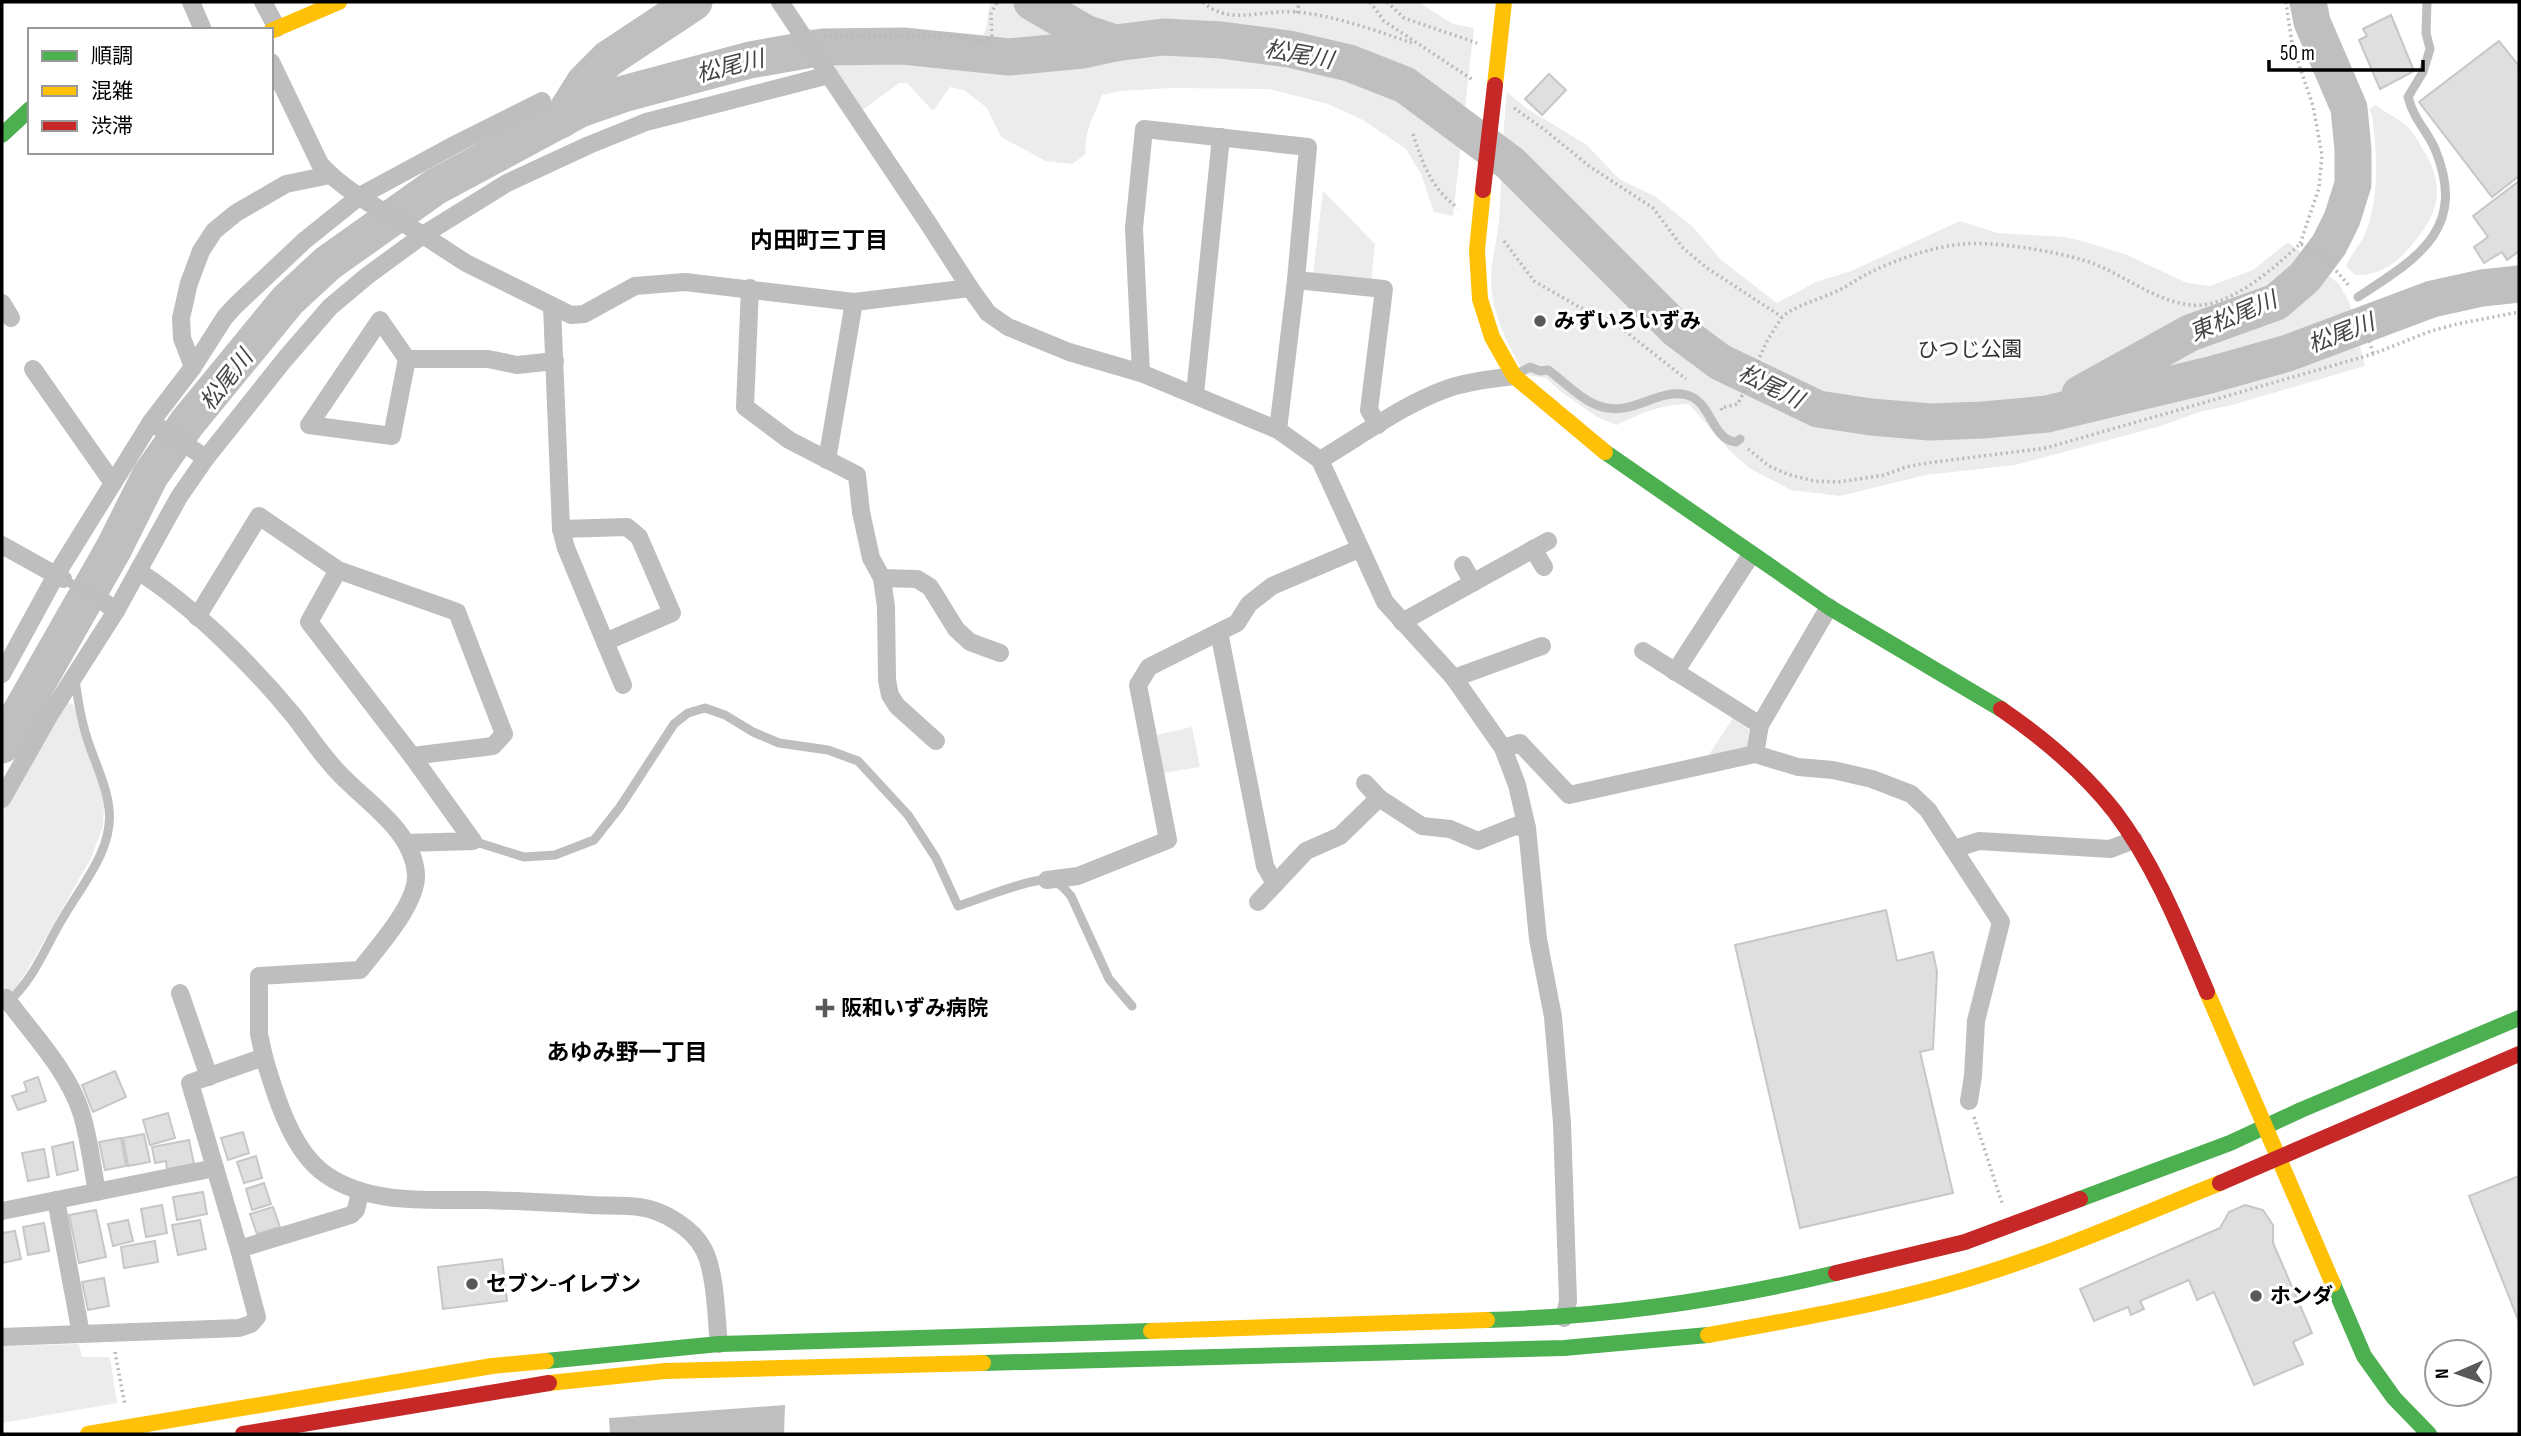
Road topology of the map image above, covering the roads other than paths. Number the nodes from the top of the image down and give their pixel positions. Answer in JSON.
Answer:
{"nodes":[{"id":1,"x":191,"y":2,"type":"edge"},
{"id":2,"x":263,"y":2,"type":"edge"},
{"id":3,"x":339,"y":2,"type":"edge"},
{"id":4,"x":780,"y":2,"type":"edge"},
{"id":5,"x":1504,"y":2,"type":"edge"},
{"id":6,"x":2427,"y":2,"type":"edge"},
{"id":7,"x":202,"y":28,"type":"edge"},
{"id":8,"x":274,"y":30,"type":"edge"},
{"id":9,"x":273,"y":66,"type":"edge"},
{"id":10,"x":826,"y":71,"type":"junction"},
{"id":11,"x":542,"y":101,"type":"dead end"},
{"id":12,"x":28,"y":111,"type":"edge"},
{"id":13,"x":2,"y":135,"type":"edge"},
{"id":14,"x":1221,"y":137,"type":"junction"},
{"id":15,"x":330,"y":175,"type":"junction"},
{"id":16,"x":364,"y":198,"type":"junction"},
{"id":17,"x":418,"y":232,"type":"junction"},
{"id":18,"x":1296,"y":280,"type":"junction"},
{"id":19,"x":750,"y":288,"type":"junction"},
{"id":20,"x":970,"y":288,"type":"junction"},
{"id":21,"x":2358,"y":297,"type":"road end"},
{"id":22,"x":854,"y":302,"type":"junction"},
{"id":23,"x":552,"y":306,"type":"junction"},
{"id":24,"x":407,"y":359,"type":"junction"},
{"id":25,"x":555,"y":361,"type":"junction"},
{"id":26,"x":193,"y":367,"type":"junction"},
{"id":27,"x":33,"y":369,"type":"dead end"},
{"id":28,"x":1141,"y":373,"type":"junction"},
{"id":29,"x":1514,"y":376,"type":"junction"},
{"id":30,"x":1195,"y":394,"type":"junction"},
{"id":31,"x":153,"y":423,"type":"junction"},
{"id":32,"x":1378,"y":425,"type":"junction"},
{"id":33,"x":1278,"y":430,"type":"junction"},
{"id":34,"x":1741,"y":439,"type":"road end"},
{"id":35,"x":203,"y":456,"type":"junction"},
{"id":36,"x":827,"y":460,"type":"junction"},
{"id":37,"x":1320,"y":460,"type":"junction"},
{"id":38,"x":113,"y":483,"type":"junction"},
{"id":39,"x":561,"y":529,"type":"junction"},
{"id":40,"x":2,"y":545,"type":"edge"},
{"id":41,"x":1359,"y":549,"type":"junction"},
{"id":42,"x":1751,"y":555,"type":"junction"},
{"id":43,"x":1463,"y":565,"type":"dead end"},
{"id":44,"x":1544,"y":567,"type":"dead end"},
{"id":45,"x":338,"y":570,"type":"junction"},
{"id":46,"x":138,"y":571,"type":"junction"},
{"id":47,"x":59,"y":577,"type":"junction"},
{"id":48,"x":882,"y":578,"type":"junction"},
{"id":49,"x":1473,"y":583,"type":"junction"},
{"id":50,"x":110,"y":606,"type":"junction"},
{"id":51,"x":1829,"y":607,"type":"junction"},
{"id":52,"x":197,"y":617,"type":"junction"},
{"id":53,"x":1402,"y":622,"type":"junction"},
{"id":54,"x":1219,"y":632,"type":"junction"},
{"id":55,"x":605,"y":642,"type":"junction"},
{"id":56,"x":1542,"y":646,"type":"dead end"},
{"id":57,"x":1643,"y":651,"type":"dead end"},
{"id":58,"x":1000,"y":653,"type":"dead end"},
{"id":59,"x":1675,"y":672,"type":"junction"},
{"id":60,"x":2,"y":674,"type":"edge"},
{"id":61,"x":1454,"y":678,"type":"junction"},
{"id":62,"x":75,"y":679,"type":"junction"},
{"id":63,"x":622,"y":685,"type":"dead end"},
{"id":64,"x":1760,"y":725,"type":"junction"},
{"id":65,"x":936,"y":741,"type":"dead end"},
{"id":66,"x":1503,"y":748,"type":"junction"},
{"id":67,"x":1755,"y":754,"type":"junction"},
{"id":68,"x":412,"y":756,"type":"junction"},
{"id":69,"x":1365,"y":783,"type":"dead end"},
{"id":70,"x":1378,"y":798,"type":"junction"},
{"id":71,"x":2,"y":799,"type":"edge"},
{"id":72,"x":1527,"y":828,"type":"junction"},
{"id":73,"x":2134,"y":840,"type":"junction"},
{"id":74,"x":473,"y":841,"type":"junction"},
{"id":75,"x":406,"y":843,"type":"junction"},
{"id":76,"x":1954,"y":849,"type":"junction"},
{"id":77,"x":1047,"y":880,"type":"junction"},
{"id":78,"x":1275,"y":884,"type":"junction"},
{"id":79,"x":1258,"y":902,"type":"dead end"},
{"id":80,"x":180,"y":993,"type":"dead end"},
{"id":81,"x":6,"y":1000,"type":"edge"},
{"id":82,"x":1132,"y":1006,"type":"dead end"},
{"id":83,"x":2519,"y":1018,"type":"edge"},
{"id":84,"x":2519,"y":1054,"type":"edge"},
{"id":85,"x":264,"y":1057,"type":"junction"},
{"id":86,"x":209,"y":1077,"type":"junction"},
{"id":87,"x":1969,"y":1101,"type":"road end"},
{"id":88,"x":2265,"y":1126,"type":"junction"},
{"id":89,"x":2279,"y":1157,"type":"junction"},
{"id":90,"x":215,"y":1168,"type":"junction"},
{"id":91,"x":97,"y":1192,"type":"junction"},
{"id":92,"x":360,"y":1192,"type":"junction"},
{"id":93,"x":56,"y":1200,"type":"junction"},
{"id":94,"x":2,"y":1211,"type":"edge"},
{"id":95,"x":239,"y":1250,"type":"junction"},
{"id":96,"x":1564,"y":1318,"type":"junction"},
{"id":97,"x":81,"y":1334,"type":"junction"},
{"id":98,"x":2,"y":1337,"type":"edge"},
{"id":99,"x":719,"y":1344,"type":"junction"},
{"id":100,"x":88,"y":1434,"type":"edge"},
{"id":101,"x":243,"y":1434,"type":"edge"},
{"id":102,"x":2429,"y":1434,"type":"edge"}],
"edges":[{"from":1,"to":7,"type":"street"},
{"from":2,"to":8,"type":"street"},
{"from":3,"to":8,"type":"street"},
{"from":4,"to":10,"type":"street"},
{"from":5,"to":29,"type":"street","bridge":true},
{"from":6,"to":21,"type":"lane"},
{"from":9,"to":15,"type":"street"},
{"from":10,"to":17,"type":"street"},
{"from":10,"to":20,"type":"street"},
{"from":11,"to":16,"type":"street"},
{"from":12,"to":13,"type":"street"},
{"from":14,"to":18,"type":"street"},
{"from":14,"to":28,"type":"street"},
{"from":14,"to":30,"type":"street"},
{"from":15,"to":16,"type":"street"},
{"from":15,"to":26,"type":"street"},
{"from":16,"to":17,"type":"street"},
{"from":16,"to":26,"type":"street"},
{"from":17,"to":23,"type":"street"},
{"from":17,"to":35,"type":"street"},
{"from":18,"to":32,"type":"street"},
{"from":18,"to":33,"type":"street"},
{"from":19,"to":22,"type":"street"},
{"from":19,"to":23,"type":"street"},
{"from":19,"to":36,"type":"street"},
{"from":20,"to":22,"type":"street"},
{"from":20,"to":28,"type":"street"},
{"from":22,"to":36,"type":"street"},
{"from":23,"to":25,"type":"street"},
{"from":24,"to":24,"type":"street"},
{"from":24,"to":25,"type":"street"},
{"from":25,"to":39,"type":"street"},
{"from":26,"to":31,"type":"street"},
{"from":27,"to":38,"type":"street"},
{"from":28,"to":30,"type":"street"},
{"from":29,"to":32,"type":"street"},
{"from":29,"to":34,"type":"lane"},
{"from":29,"to":42,"type":"street"},
{"from":30,"to":33,"type":"street"},
{"from":31,"to":35,"type":"street"},
{"from":31,"to":38,"type":"street"},
{"from":32,"to":37,"type":"street"},
{"from":33,"to":37,"type":"street"},
{"from":35,"to":46,"type":"street"},
{"from":36,"to":48,"type":"street"},
{"from":37,"to":41,"type":"street"},
{"from":38,"to":47,"type":"street"},
{"from":39,"to":55,"type":"street"},
{"from":39,"to":55,"type":"street"},
{"from":40,"to":47,"type":"street"},
{"from":41,"to":53,"type":"street"},
{"from":41,"to":54,"type":"street"},
{"from":42,"to":51,"type":"street"},
{"from":42,"to":59,"type":"street"},
{"from":43,"to":49,"type":"street"},
{"from":44,"to":49,"type":"street"},
{"from":45,"to":52,"type":"street"},
{"from":45,"to":68,"type":"street"},
{"from":45,"to":68,"type":"street"},
{"from":46,"to":50,"type":"street"},
{"from":46,"to":52,"type":"street"},
{"from":47,"to":50,"type":"lane"},
{"from":47,"to":60,"type":"street"},
{"from":48,"to":58,"type":"street"},
{"from":48,"to":65,"type":"street"},
{"from":49,"to":53,"type":"street"},
{"from":50,"to":62,"type":"street"},
{"from":51,"to":64,"type":"street"},
{"from":51,"to":73,"type":"street"},
{"from":52,"to":75,"type":"street"},
{"from":53,"to":61,"type":"street"},
{"from":54,"to":77,"type":"street"},
{"from":54,"to":78,"type":"street"},
{"from":55,"to":63,"type":"street"},
{"from":56,"to":61,"type":"street"},
{"from":57,"to":59,"type":"street"},
{"from":59,"to":64,"type":"street"},
{"from":61,"to":66,"type":"street"},
{"from":62,"to":71,"type":"street"},
{"from":62,"to":81,"type":"lane"},
{"from":64,"to":67,"type":"street"},
{"from":66,"to":67,"type":"street"},
{"from":66,"to":72,"type":"street"},
{"from":67,"to":76,"type":"street"},
{"from":68,"to":74,"type":"street"},
{"from":69,"to":70,"type":"street"},
{"from":70,"to":72,"type":"street"},
{"from":70,"to":78,"type":"street"},
{"from":72,"to":96,"type":"street"},
{"from":73,"to":76,"type":"street"},
{"from":73,"to":88,"type":"street"},
{"from":74,"to":75,"type":"street"},
{"from":74,"to":77,"type":"lane"},
{"from":75,"to":85,"type":"street"},
{"from":76,"to":87,"type":"street"},
{"from":77,"to":82,"type":"lane"},
{"from":78,"to":79,"type":"street"},
{"from":80,"to":86,"type":"street"},
{"from":81,"to":91,"type":"street"},
{"from":83,"to":88,"type":"street"},
{"from":84,"to":89,"type":"street"},
{"from":85,"to":86,"type":"street"},
{"from":85,"to":92,"type":"street"},
{"from":86,"to":90,"type":"street"},
{"from":88,"to":89,"type":"street"},
{"from":88,"to":96,"type":"street"},
{"from":89,"to":101,"type":"street"},
{"from":89,"to":102,"type":"street"},
{"from":90,"to":91,"type":"street"},
{"from":90,"to":95,"type":"street"},
{"from":91,"to":93,"type":"street"},
{"from":92,"to":95,"type":"street"},
{"from":92,"to":99,"type":"street"},
{"from":93,"to":94,"type":"street"},
{"from":93,"to":97,"type":"street"},
{"from":95,"to":97,"type":"street"},
{"from":96,"to":99,"type":"street"},
{"from":97,"to":98,"type":"street"},
{"from":99,"to":100,"type":"street"}]}
